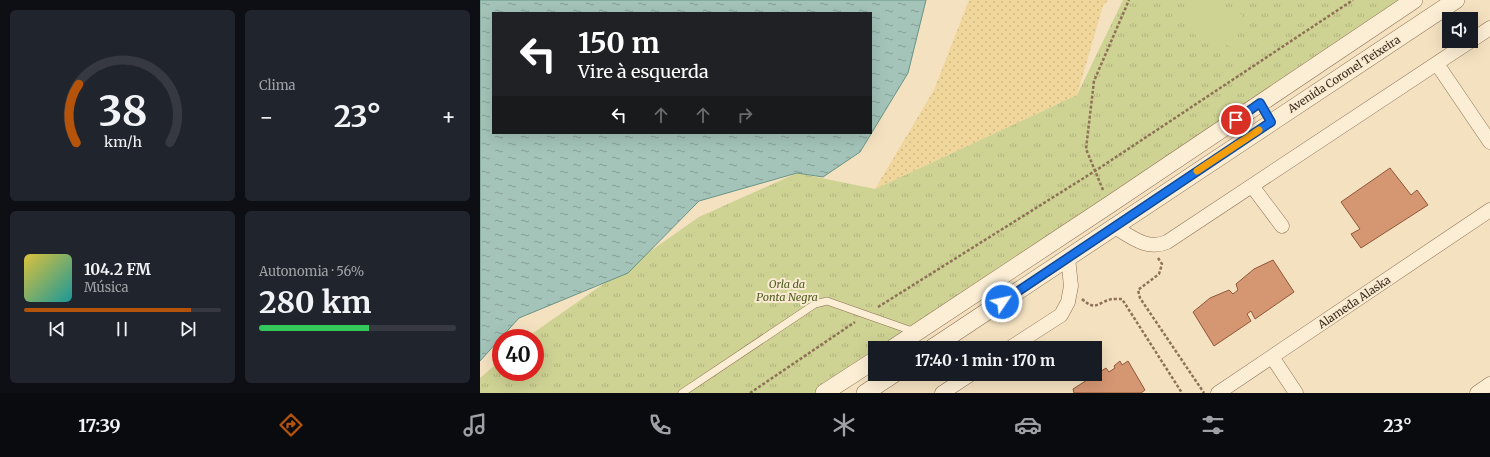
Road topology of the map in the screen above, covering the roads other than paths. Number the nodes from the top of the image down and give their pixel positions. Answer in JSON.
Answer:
{"nodes":[{"id":1,"x":1414,"y":0,"type":"edge"},
{"id":2,"x":1456,"y":0,"type":"edge"},
{"id":3,"x":1490,"y":28,"type":"edge"},
{"id":4,"x":1437,"y":64,"type":"junction"},
{"id":5,"x":1260,"y":103,"type":"junction"},
{"id":6,"x":1271,"y":122,"type":"junction"},
{"id":7,"x":1490,"y":142,"type":"edge"},
{"id":8,"x":1252,"y":186,"type":"junction"},
{"id":9,"x":1490,"y":210,"type":"edge"},
{"id":10,"x":1113,"y":226,"type":"junction"},
{"id":11,"x":1282,"y":226,"type":"dead end"},
{"id":12,"x":1068,"y":258,"type":"junction"},
{"id":13,"x":952,"y":309,"type":"junction"},
{"id":14,"x":962,"y":328,"type":"junction"},
{"id":15,"x":917,"y":332,"type":"junction"},
{"id":16,"x":904,"y":341,"type":"edge"},
{"id":17,"x":942,"y":341,"type":"edge"},
{"id":18,"x":1021,"y":341,"type":"edge"},
{"id":19,"x":1272,"y":357,"type":"junction"},
{"id":20,"x":868,"y":365,"type":"edge"},
{"id":21,"x":883,"y":381,"type":"edge"},
{"id":22,"x":960,"y":381,"type":"edge"},
{"id":23,"x":1490,"y":384,"type":"edge"},
{"id":24,"x":682,"y":393,"type":"edge"},
{"id":25,"x":824,"y":393,"type":"edge"},
{"id":26,"x":865,"y":393,"type":"edge"},
{"id":27,"x":942,"y":393,"type":"edge"},
{"id":28,"x":1218,"y":393,"type":"edge"},
{"id":29,"x":1296,"y":393,"type":"edge"},
{"id":30,"x":1477,"y":393,"type":"edge"}],
"edges":[{"from":1,"to":5,"type":"street","name":"Avenida Coronel Teixeira"},
{"from":2,"to":6,"type":"street","name":"Avenida Coronel Teixeira"},
{"from":3,"to":4,"type":"street"},
{"from":4,"to":7,"type":"street"},
{"from":4,"to":8,"type":"street"},
{"from":5,"to":6,"type":"street"},
{"from":5,"to":13,"type":"street","name":"Avenida Coronel Teixeira"},
{"from":6,"to":10,"type":"street","name":"Avenida Coronel Teixeira"},
{"from":8,"to":10,"type":"street"},
{"from":8,"to":11,"type":"street"},
{"from":9,"to":19,"type":"street","name":"Alameda Alaska"},
{"from":10,"to":12,"type":"street","name":"Avenida Coronel Teixeira"},
{"from":12,"to":14,"type":"street","name":"Avenida Coronel Teixeira"},
{"from":12,"to":18,"type":"street"},
{"from":13,"to":14,"type":"street"},
{"from":13,"to":15,"type":"street","name":"Avenida Coronel Teixeira"},
{"from":14,"to":17,"type":"street","name":"Avenida Coronel Teixeira"},
{"from":15,"to":16,"type":"street","name":"Avenida Coronel Teixeira"},
{"from":15,"to":24,"type":"lane"},
{"from":19,"to":28,"type":"street","name":"Alameda Alaska"},
{"from":19,"to":29,"type":"street"},
{"from":20,"to":25,"type":"street"},
{"from":21,"to":26,"type":"street"},
{"from":22,"to":27,"type":"street"},
{"from":23,"to":30,"type":"street"}]}
